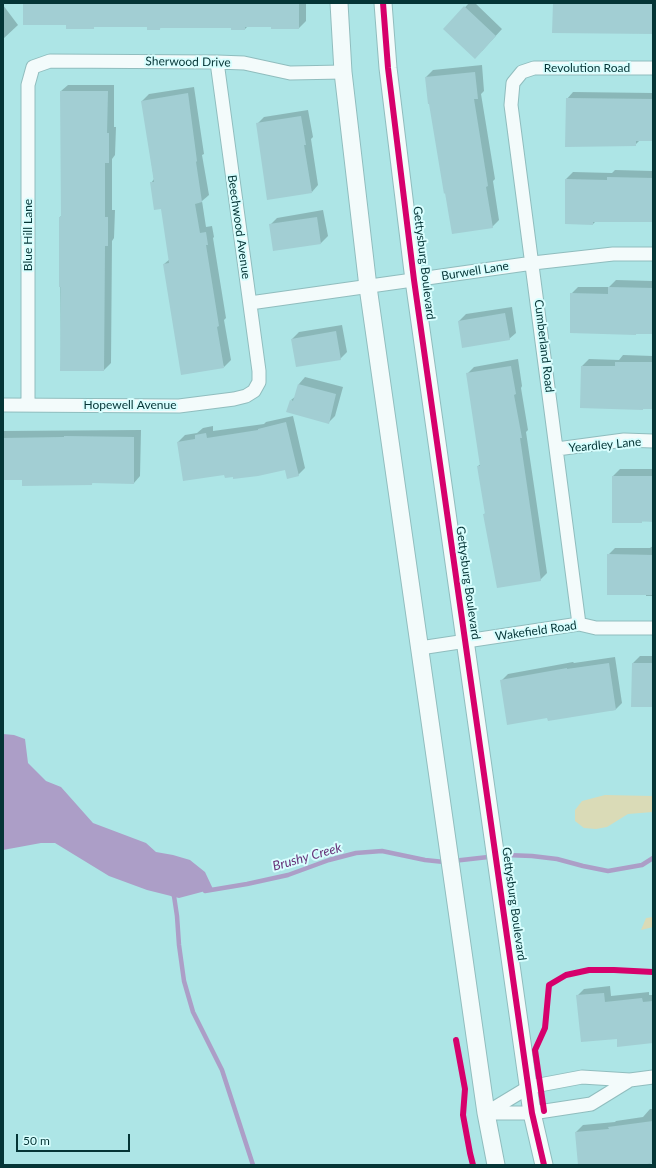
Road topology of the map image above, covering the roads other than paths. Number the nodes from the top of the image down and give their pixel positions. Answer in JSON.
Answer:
{"nodes":[{"id":1,"x":339,"y":3,"type":"edge"},
{"id":2,"x":383,"y":3,"type":"edge"},
{"id":3,"x":217,"y":62,"type":"junction"},
{"id":4,"x":33,"y":67,"type":"joint"},
{"id":5,"x":653,"y":68,"type":"edge"},
{"id":6,"x":343,"y":72,"type":"junction"},
{"id":7,"x":522,"y":72,"type":"joint"},
{"id":8,"x":653,"y":254,"type":"edge"},
{"id":9,"x":533,"y":262,"type":"junction"},
{"id":10,"x":414,"y":280,"type":"junction"},
{"id":11,"x":368,"y":287,"type":"junction"},
{"id":12,"x":250,"y":304,"type":"junction"},
{"id":13,"x":254,"y":391,"type":"joint"},
{"id":14,"x":28,"y":404,"type":"junction"},
{"id":15,"x":3,"y":405,"type":"edge"},
{"id":16,"x":653,"y":441,"type":"edge"},
{"id":17,"x":557,"y":449,"type":"junction"},
{"id":18,"x":579,"y":624,"type":"junction"},
{"id":19,"x":653,"y":628,"type":"edge"},
{"id":20,"x":466,"y":641,"type":"junction"},
{"id":21,"x":420,"y":648,"type":"junction"},
{"id":22,"x":653,"y":1077,"type":"edge"},
{"id":23,"x":630,"y":1080,"type":"junction"},
{"id":24,"x":529,"y":1088,"type":"junction"},
{"id":25,"x":486,"y":1113,"type":"junction"},
{"id":26,"x":532,"y":1113,"type":"junction"},
{"id":27,"x":496,"y":1165,"type":"edge"},
{"id":28,"x":544,"y":1165,"type":"edge"}],
"edges":[{"from":1,"to":6,"type":"street"},
{"from":2,"to":10,"type":"street","name":"Gettysburg Boulevard"},
{"from":3,"to":4,"type":"street","name":"Sherwood Drive"},
{"from":3,"to":6,"type":"street","name":"Sherwood Drive"},
{"from":3,"to":12,"type":"street","name":"Beechwood Avenue"},
{"from":4,"to":14,"type":"street","name":"Blue Hill Lane"},
{"from":5,"to":7,"type":"street","name":"Revolution Road"},
{"from":6,"to":11,"type":"street"},
{"from":7,"to":9,"type":"street","name":"Cumberland Road"},
{"from":8,"to":9,"type":"street","name":"Burwell Lane"},
{"from":9,"to":10,"type":"street","name":"Burwell Lane"},
{"from":9,"to":17,"type":"street","name":"Cumberland Road"},
{"from":10,"to":11,"type":"street","name":"Burwell Lane"},
{"from":10,"to":20,"type":"street","name":"Gettysburg Boulevard"},
{"from":11,"to":12,"type":"street","name":"Burwell Lane"},
{"from":11,"to":21,"type":"street"},
{"from":12,"to":13,"type":"street","name":"Beechwood Avenue"},
{"from":13,"to":14,"type":"street","name":"Hopewell Avenue"},
{"from":14,"to":15,"type":"street","name":"Hopewell Avenue"},
{"from":16,"to":17,"type":"street","name":"Yeardley Lane"},
{"from":17,"to":18,"type":"street","name":"Cumberland Road"},
{"from":18,"to":19,"type":"street","name":"Wakefield Road"},
{"from":18,"to":20,"type":"street","name":"Wakefield Road"},
{"from":20,"to":21,"type":"street","name":"Wakefield Road"},
{"from":20,"to":24,"type":"street","name":"Gettysburg Boulevard"},
{"from":21,"to":25,"type":"street"},
{"from":22,"to":23,"type":"street"},
{"from":23,"to":24,"type":"street"},
{"from":23,"to":26,"type":"street"},
{"from":24,"to":25,"type":"street"},
{"from":24,"to":26,"type":"street","name":"Gettysburg Boulevard"},
{"from":25,"to":26,"type":"street"},
{"from":25,"to":27,"type":"street"},
{"from":26,"to":28,"type":"street","name":"Gettysburg Boulevard"}]}
